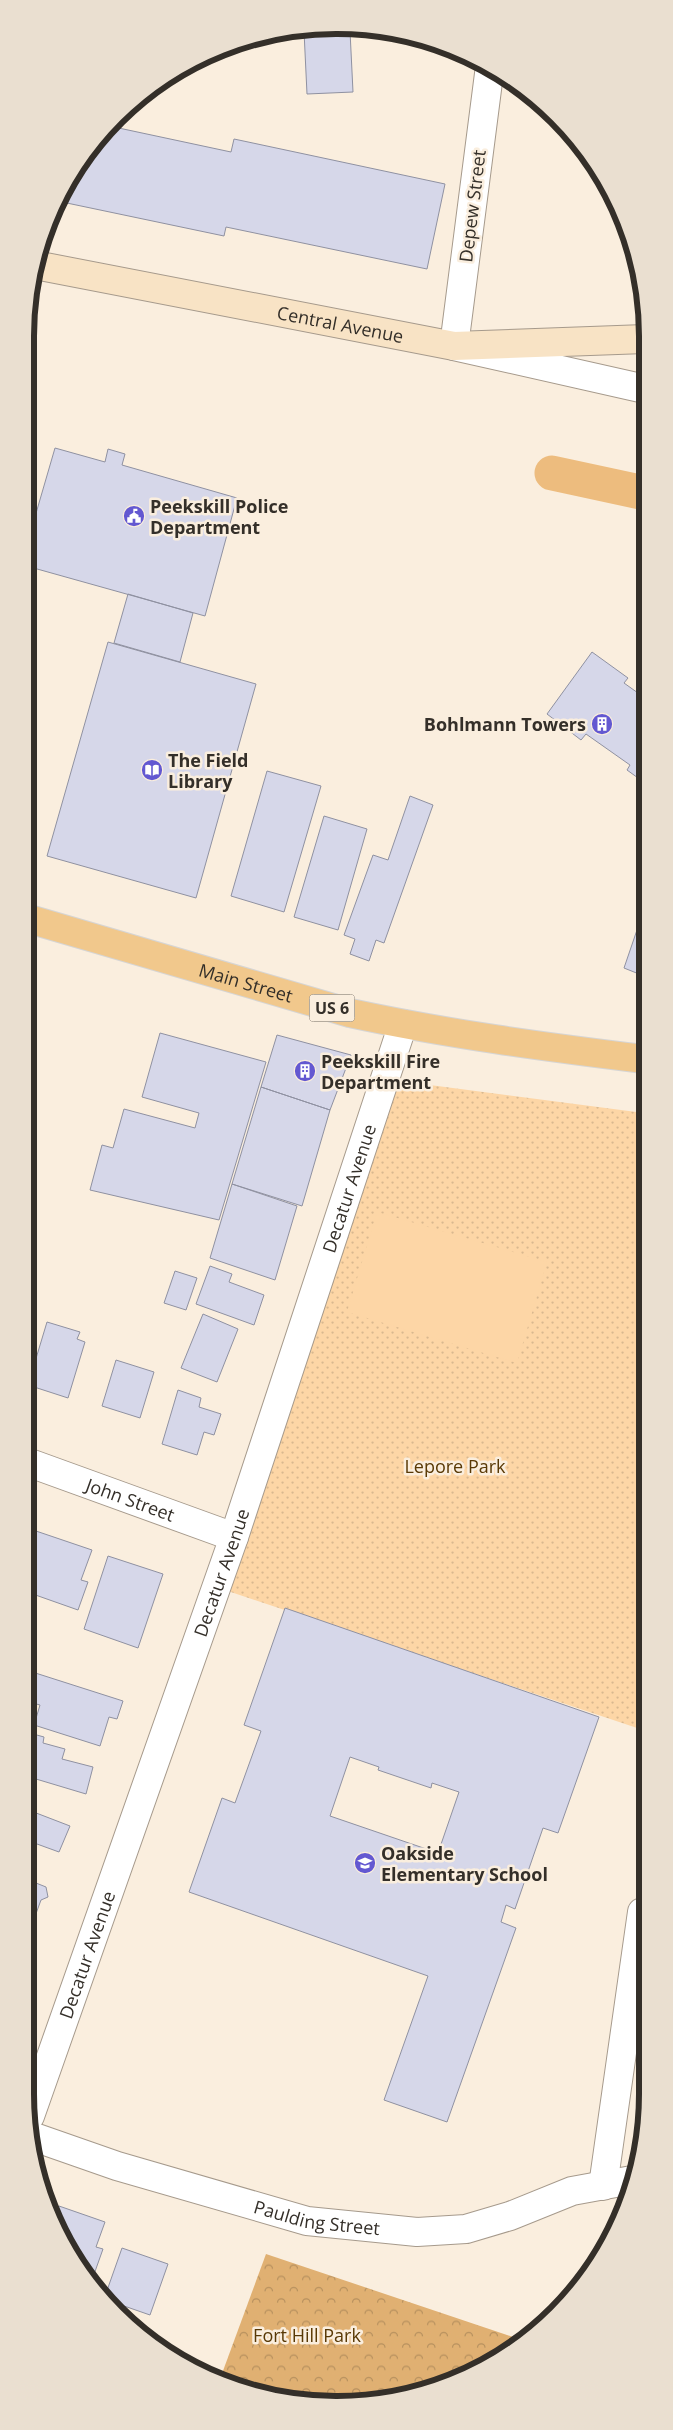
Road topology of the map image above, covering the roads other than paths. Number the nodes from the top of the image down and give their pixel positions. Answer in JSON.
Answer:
{"nodes":[{"id":1,"x":489,"y":75,"type":"edge"},
{"id":2,"x":42,"y":266,"type":"edge"},
{"id":3,"x":639,"y":339,"type":"edge"},
{"id":4,"x":454,"y":346,"type":"junction"},
{"id":5,"x":639,"y":388,"type":"edge"},
{"id":6,"x":34,"y":919,"type":"edge"},
{"id":7,"x":402,"y":1024,"type":"junction"},
{"id":8,"x":639,"y":1058,"type":"edge"},
{"id":9,"x":34,"y":1465,"type":"edge"},
{"id":10,"x":234,"y":1537,"type":"junction"},
{"id":11,"x":639,"y":1933,"type":"edge"},
{"id":12,"x":34,"y":2105,"type":"edge"},
{"id":13,"x":37,"y":2138,"type":"edge"},
{"id":14,"x":626,"y":2181,"type":"edge"},
{"id":15,"x":603,"y":2186,"type":"junction"}],
"edges":[{"from":1,"to":4,"type":"street","name":"Depew Street"},
{"from":2,"to":4,"type":"street","name":"Central Avenue"},
{"from":3,"to":4,"type":"street"},
{"from":4,"to":5,"type":"street","name":"Central Avenue"},
{"from":6,"to":7,"type":"main road","name":"Main Street","number":"US 6"},
{"from":7,"to":8,"type":"main road","name":"Main Street","number":"US 6"},
{"from":7,"to":10,"type":"street","name":"Decatur Avenue"},
{"from":9,"to":10,"type":"street","name":"John Street"},
{"from":10,"to":12,"type":"street","name":"Decatur Avenue"},
{"from":11,"to":15,"type":"street"},
{"from":13,"to":15,"type":"street","name":"Paulding Street"},
{"from":14,"to":15,"type":"street","name":"Paulding Street"}]}
